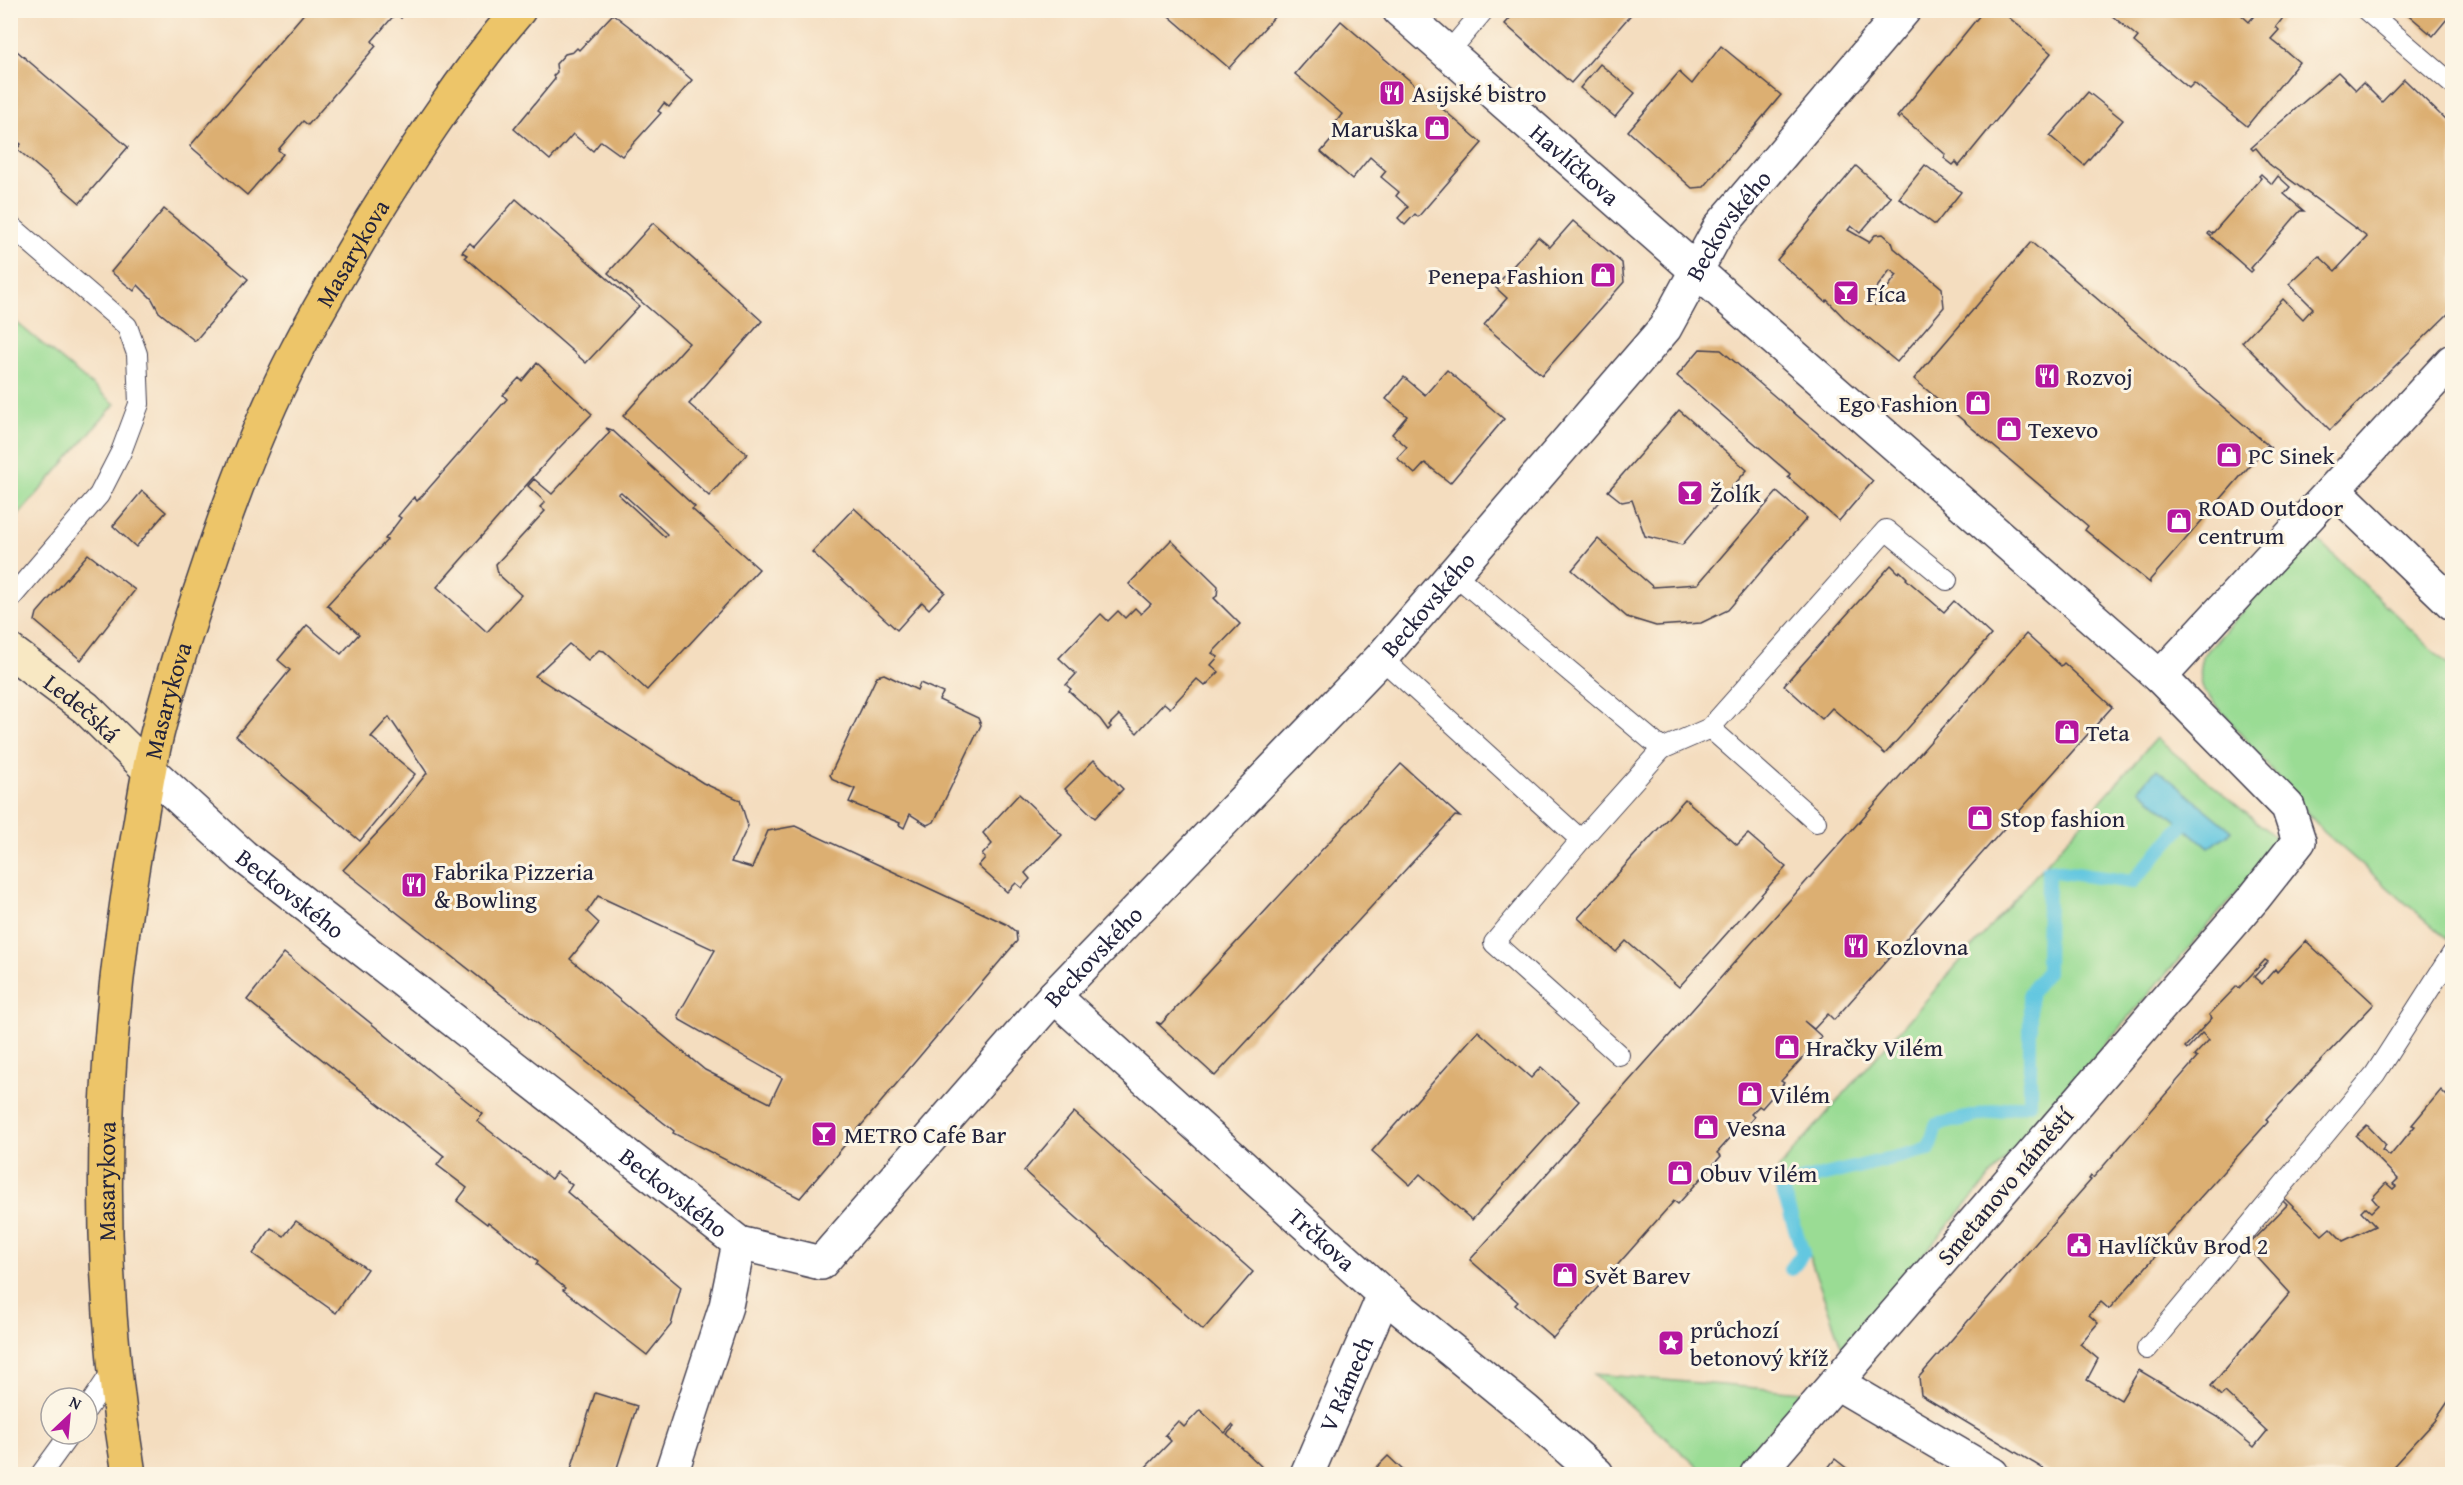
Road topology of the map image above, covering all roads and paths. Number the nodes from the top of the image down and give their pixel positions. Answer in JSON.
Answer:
{"nodes":[{"id":1,"x":519,"y":10,"type":"edge"},
{"id":2,"x":1399,"y":10,"type":"edge"},
{"id":3,"x":1484,"y":10,"type":"edge"},
{"id":4,"x":1904,"y":10,"type":"edge"},
{"id":5,"x":2366,"y":10,"type":"edge"},
{"id":6,"x":1448,"y":53,"type":"junction"},
{"id":7,"x":2452,"y":84,"type":"edge"},
{"id":8,"x":10,"y":225,"type":"edge"},
{"id":9,"x":1696,"y":270,"type":"junction"},
{"id":10,"x":2452,"y":362,"type":"edge"},
{"id":11,"x":2334,"y":489,"type":"junction"},
{"id":12,"x":1453,"y":573,"type":"junction"},
{"id":13,"x":1947,"y":580,"type":"dead end"},
{"id":14,"x":10,"y":599,"type":"edge"},
{"id":15,"x":2452,"y":603,"type":"edge"},
{"id":16,"x":10,"y":651,"type":"edge"},
{"id":17,"x":1381,"y":657,"type":"junction"},
{"id":18,"x":2160,"y":677,"type":"junction"},
{"id":19,"x":1710,"y":728,"type":"junction"},
{"id":20,"x":1662,"y":749,"type":"junction"},
{"id":21,"x":149,"y":770,"type":"junction"},
{"id":22,"x":1816,"y":822,"type":"dead end"},
{"id":23,"x":1581,"y":840,"type":"junction"},
{"id":24,"x":2452,"y":955,"type":"edge"},
{"id":25,"x":1054,"y":996,"type":"junction"},
{"id":26,"x":1619,"y":1055,"type":"dead end"},
{"id":27,"x":739,"y":1243,"type":"junction"},
{"id":28,"x":1384,"y":1295,"type":"junction"},
{"id":29,"x":2146,"y":1349,"type":"dead end"},
{"id":30,"x":115,"y":1367,"type":"junction"},
{"id":31,"x":1837,"y":1383,"type":"junction"},
{"id":32,"x":99,"y":1391,"type":"edge"},
{"id":33,"x":61,"y":1446,"type":"edge"},
{"id":34,"x":41,"y":1474,"type":"edge"},
{"id":35,"x":129,"y":1474,"type":"edge"},
{"id":36,"x":671,"y":1474,"type":"edge"},
{"id":37,"x":1307,"y":1474,"type":"edge"},
{"id":38,"x":1597,"y":1474,"type":"edge"},
{"id":39,"x":1756,"y":1474,"type":"edge"},
{"id":40,"x":1992,"y":1474,"type":"edge"}],
"edges":[{"from":1,"to":21,"type":"main road","name":"Masarykova"},
{"from":2,"to":6,"type":"street","name":"Havlíčkova"},
{"from":3,"to":6,"type":"lane"},
{"from":4,"to":9,"type":"street","name":"Beckovského"},
{"from":5,"to":7,"type":"lane"},
{"from":6,"to":9,"type":"street","name":"Havlíčkova"},
{"from":8,"to":14,"type":"lane"},
{"from":9,"to":12,"type":"street","name":"Beckovského"},
{"from":9,"to":18,"type":"street","name":"Havlíčkova"},
{"from":10,"to":11,"type":"street"},
{"from":11,"to":15,"type":"street"},
{"from":11,"to":18,"type":"street"},
{"from":12,"to":17,"type":"street","name":"Beckovského"},
{"from":12,"to":20,"type":"lane"},
{"from":13,"to":19,"type":"lane"},
{"from":16,"to":21,"type":"main road","name":"Ledečská"},
{"from":17,"to":23,"type":"lane"},
{"from":17,"to":25,"type":"street","name":"Beckovského"},
{"from":18,"to":31,"type":"street","name":"Smetanovo náměstí"},
{"from":19,"to":20,"type":"lane"},
{"from":19,"to":22,"type":"lane"},
{"from":20,"to":23,"type":"lane"},
{"from":21,"to":27,"type":"street","name":"Beckovského"},
{"from":21,"to":30,"type":"main road","name":"Masarykova"},
{"from":23,"to":26,"type":"lane"},
{"from":24,"to":29,"type":"lane"},
{"from":25,"to":27,"type":"street","name":"Beckovského"},
{"from":25,"to":28,"type":"street","name":"Trčkova"},
{"from":27,"to":36,"type":"street"},
{"from":28,"to":37,"type":"street","name":"V Rámech"},
{"from":28,"to":38,"type":"street","name":"Trčkova"},
{"from":30,"to":32,"type":"lane"},
{"from":30,"to":35,"type":"main road","name":"Masarykova"},
{"from":31,"to":39,"type":"street","name":"Smetanovo náměstí"},
{"from":31,"to":40,"type":"street"},
{"from":33,"to":34,"type":"lane"}]}
